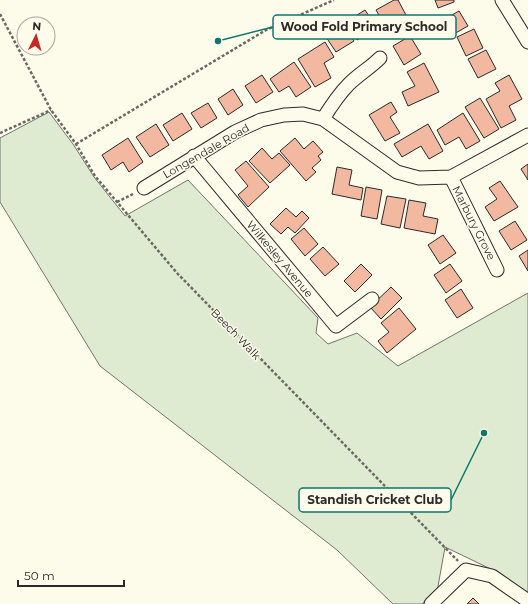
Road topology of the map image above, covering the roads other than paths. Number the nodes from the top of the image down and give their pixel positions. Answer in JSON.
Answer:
{"nodes":[{"id":1,"x":502,"y":0,"type":"edge"},
{"id":2,"x":528,"y":42,"type":"edge"},
{"id":3,"x":380,"y":58,"type":"dead end"},
{"id":4,"x":323,"y":119,"type":"junction"},
{"id":5,"x":528,"y":135,"type":"edge"},
{"id":6,"x":194,"y":156,"type":"junction"},
{"id":7,"x":451,"y":177,"type":"junction"},
{"id":8,"x":144,"y":188,"type":"road end"},
{"id":9,"x":497,"y":270,"type":"dead end"},
{"id":10,"x":372,"y":299,"type":"dead end"},
{"id":11,"x":528,"y":601,"type":"edge"},
{"id":12,"x":431,"y":604,"type":"edge"}],
"edges":[{"from":1,"to":2,"type":"street"},
{"from":3,"to":4,"type":"street"},
{"from":4,"to":6,"type":"street","name":"Longendale Road"},
{"from":4,"to":7,"type":"street","name":"Longendale Road"},
{"from":5,"to":7,"type":"street","name":"Longendale Road"},
{"from":6,"to":8,"type":"street","name":"Longendale Road"},
{"from":6,"to":10,"type":"street","name":"Wilkesley Avenue"},
{"from":7,"to":9,"type":"street","name":"Marbury Grove"},
{"from":11,"to":12,"type":"street"}]}
